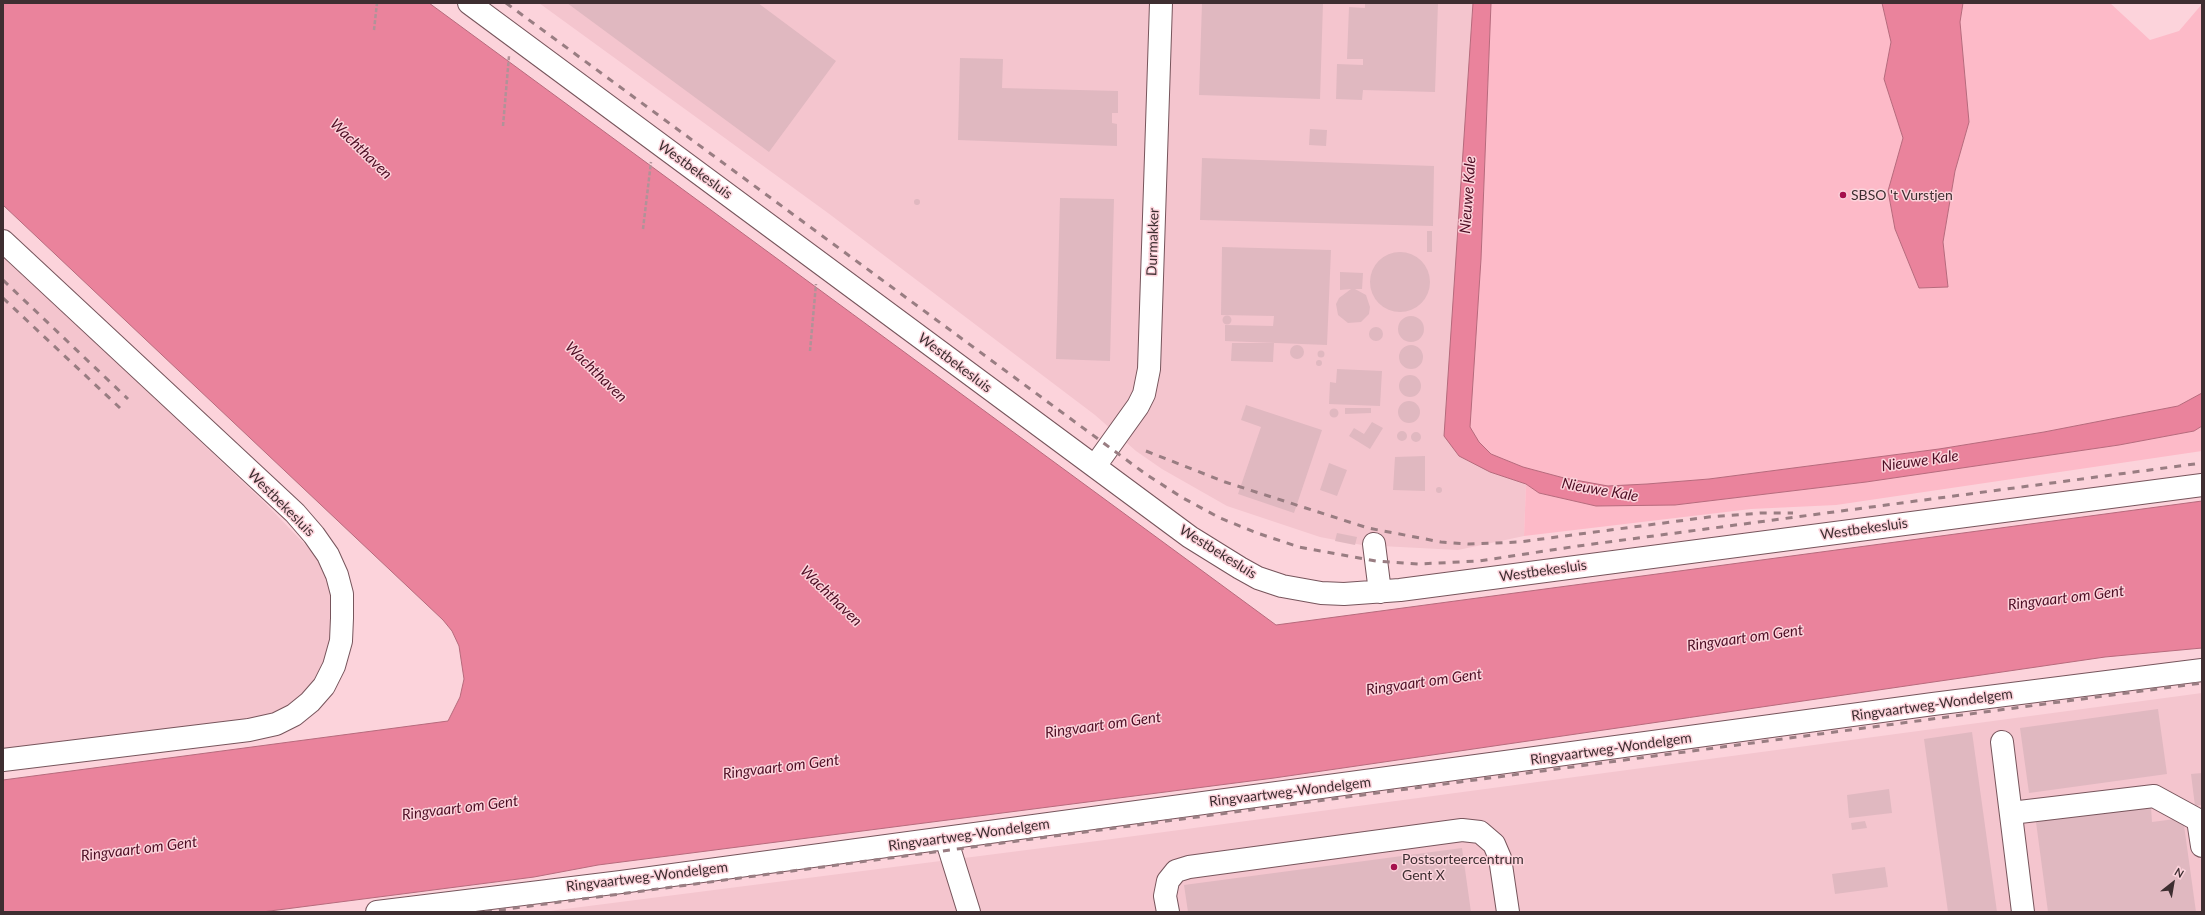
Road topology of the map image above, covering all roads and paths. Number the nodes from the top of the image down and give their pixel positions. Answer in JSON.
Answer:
{"nodes":[{"id":1,"x":377,"y":3,"type":"edge"},
{"id":2,"x":469,"y":3,"type":"edge"},
{"id":3,"x":1161,"y":3,"type":"edge"},
{"id":4,"x":374,"y":30,"type":"dead end"},
{"id":5,"x":509,"y":55,"type":"dead end"},
{"id":6,"x":503,"y":126,"type":"dead end"},
{"id":7,"x":652,"y":160,"type":"dead end"},
{"id":8,"x":643,"y":229,"type":"dead end"},
{"id":9,"x":3,"y":241,"type":"edge"},
{"id":10,"x":817,"y":278,"type":"dead end"},
{"id":11,"x":810,"y":351,"type":"dead end"},
{"id":12,"x":1095,"y":466,"type":"junction"},
{"id":13,"x":2202,"y":485,"type":"edge"},
{"id":14,"x":1374,"y":544,"type":"dead end"},
{"id":15,"x":1380,"y":592,"type":"junction"},
{"id":16,"x":2202,"y":670,"type":"edge"},
{"id":17,"x":2002,"y":742,"type":"dead end"},
{"id":18,"x":3,"y":760,"type":"edge"},
{"id":19,"x":2011,"y":813,"type":"junction"},
{"id":20,"x":946,"y":838,"type":"junction"},
{"id":21,"x":2202,"y":846,"type":"edge"},
{"id":22,"x":377,"y":912,"type":"edge"},
{"id":23,"x":969,"y":912,"type":"edge"},
{"id":24,"x":1168,"y":912,"type":"edge"},
{"id":25,"x":1508,"y":912,"type":"edge"},
{"id":26,"x":2023,"y":912,"type":"edge"}],
"edges":[{"from":1,"to":4,"type":"path"},
{"from":2,"to":12,"type":"street","name":"Westbekesluis"},
{"from":3,"to":12,"type":"street","name":"Durmakker"},
{"from":5,"to":6,"type":"path"},
{"from":7,"to":8,"type":"path"},
{"from":9,"to":18,"type":"street","name":"Westbekesluis"},
{"from":10,"to":11,"type":"path"},
{"from":12,"to":15,"type":"street","name":"Westbekesluis"},
{"from":13,"to":15,"type":"street","name":"Westbekesluis"},
{"from":14,"to":15,"type":"street"},
{"from":16,"to":20,"type":"street","name":"Ringvaartweg-Wondelgem"},
{"from":17,"to":19,"type":"street"},
{"from":19,"to":21,"type":"street"},
{"from":19,"to":26,"type":"street"},
{"from":20,"to":22,"type":"street","name":"Ringvaartweg-Wondelgem"},
{"from":20,"to":23,"type":"street"},
{"from":24,"to":25,"type":"street"}]}
